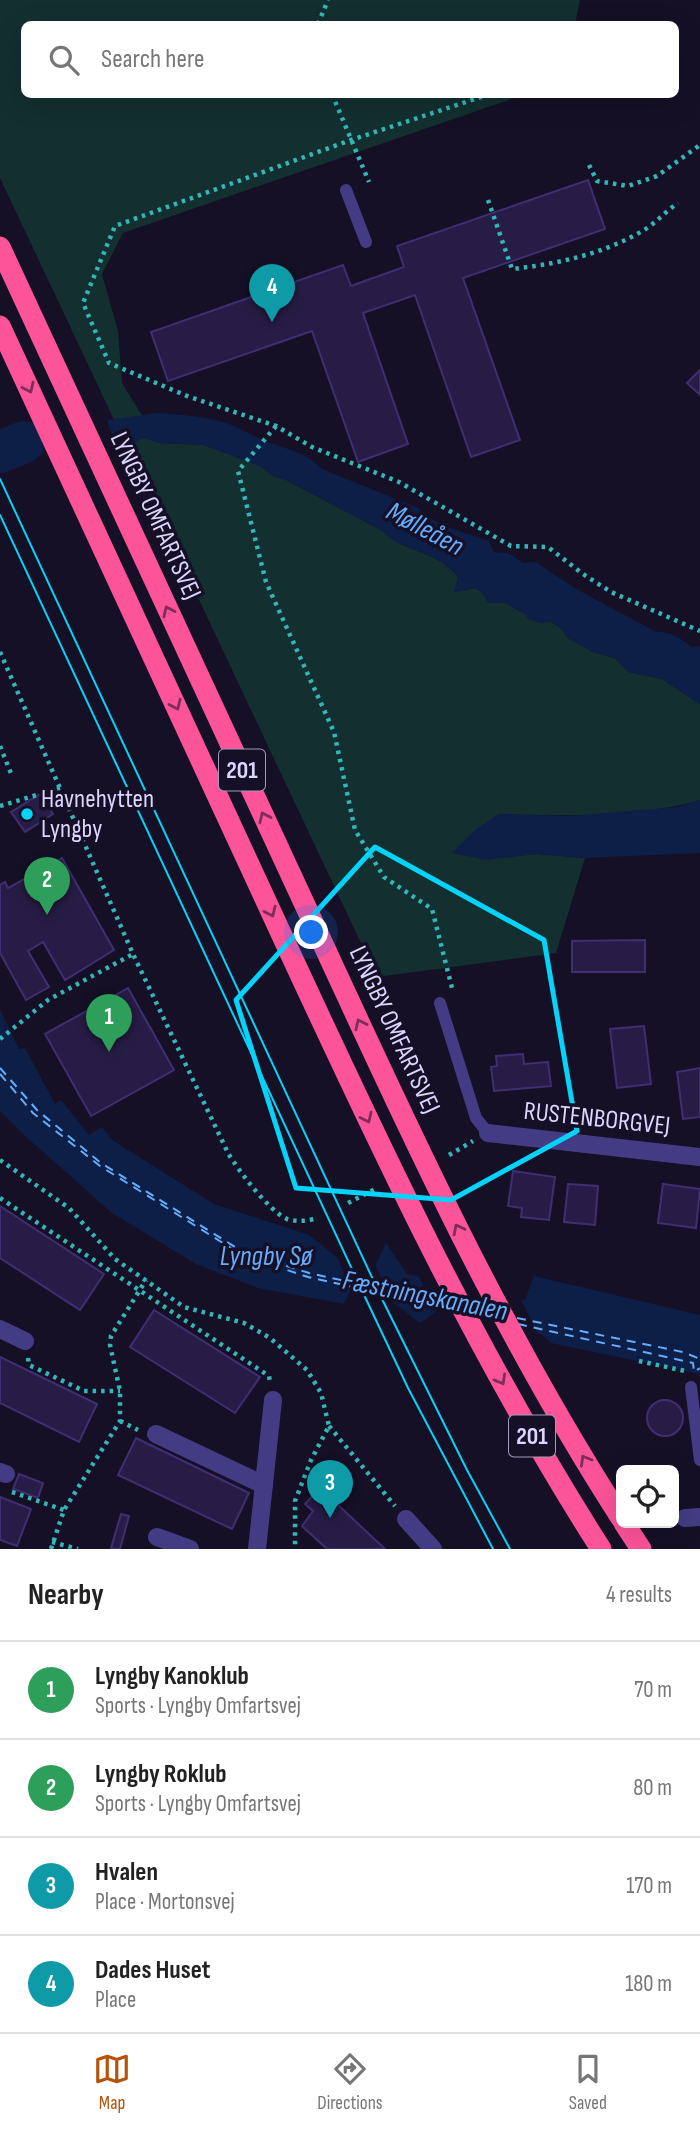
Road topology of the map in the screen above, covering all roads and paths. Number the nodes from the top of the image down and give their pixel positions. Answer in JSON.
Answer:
{"nodes":[{"id":1,"x":328,"y":0,"type":"edge"},
{"id":2,"x":319,"y":21,"type":"edge"},
{"id":3,"x":334,"y":98,"type":"edge"},
{"id":4,"x":478,"y":98,"type":"edge"},
{"id":5,"x":351,"y":140,"type":"junction"},
{"id":6,"x":700,"y":145,"type":"edge"},
{"id":7,"x":589,"y":165,"type":"dead end"},
{"id":8,"x":369,"y":182,"type":"dead end"},
{"id":9,"x":346,"y":190,"type":"dead end"},
{"id":10,"x":488,"y":200,"type":"dead end"},
{"id":11,"x":678,"y":202,"type":"dead end"},
{"id":12,"x":366,"y":242,"type":"dead end"},
{"id":13,"x":0,"y":247,"type":"edge"},
{"id":14,"x":0,"y":326,"type":"edge"},
{"id":15,"x":276,"y":426,"type":"junction"},
{"id":16,"x":700,"y":631,"type":"edge"},
{"id":17,"x":0,"y":652,"type":"edge"},
{"id":18,"x":0,"y":746,"type":"edge"},
{"id":19,"x":12,"y":776,"type":"dead end"},
{"id":20,"x":60,"y":788,"type":"junction"},
{"id":21,"x":0,"y":806,"type":"edge"},
{"id":22,"x":133,"y":954,"type":"junction"},
{"id":23,"x":455,"y":1001,"type":"dead end"},
{"id":24,"x":440,"y":1003,"type":"dead end"},
{"id":25,"x":0,"y":1039,"type":"edge"},
{"id":26,"x":488,"y":1133,"type":"junction"},
{"id":27,"x":449,"y":1155,"type":"dead end"},
{"id":28,"x":700,"y":1157,"type":"edge"},
{"id":29,"x":0,"y":1160,"type":"edge"},
{"id":30,"x":375,"y":1189,"type":"dead end"},
{"id":31,"x":0,"y":1198,"type":"edge"},
{"id":32,"x":348,"y":1203,"type":"dead end"},
{"id":33,"x":315,"y":1219,"type":"dead end"},
{"id":34,"x":146,"y":1280,"type":"junction"},
{"id":35,"x":139,"y":1289,"type":"junction"},
{"id":36,"x":0,"y":1329,"type":"edge"},
{"id":37,"x":25,"y":1341,"type":"joint"},
{"id":38,"x":639,"y":1361,"type":"dead end"},
{"id":39,"x":694,"y":1372,"type":"dead end"},
{"id":40,"x":691,"y":1387,"type":"dead end"},
{"id":41,"x":120,"y":1391,"type":"junction"},
{"id":42,"x":273,"y":1400,"type":"joint"},
{"id":43,"x":329,"y":1426,"type":"junction"},
{"id":44,"x":156,"y":1434,"type":"dead end"},
{"id":45,"x":700,"y":1460,"type":"edge"},
{"id":46,"x":3,"y":1473,"type":"edge"},
{"id":47,"x":264,"y":1485,"type":"junction"},
{"id":48,"x":64,"y":1510,"type":"junction"},
{"id":49,"x":616,"y":1510,"type":"edge"},
{"id":50,"x":406,"y":1519,"type":"joint"},
{"id":51,"x":627,"y":1528,"type":"edge"},
{"id":52,"x":157,"y":1537,"type":"dead end"},
{"id":53,"x":52,"y":1542,"type":"junction"},
{"id":54,"x":51,"y":1549,"type":"edge"},
{"id":55,"x":78,"y":1549,"type":"edge"},
{"id":56,"x":190,"y":1549,"type":"edge"},
{"id":57,"x":257,"y":1549,"type":"edge"},
{"id":58,"x":295,"y":1549,"type":"edge"},
{"id":59,"x":433,"y":1549,"type":"edge"},
{"id":60,"x":601,"y":1549,"type":"edge"},
{"id":61,"x":641,"y":1549,"type":"edge"}],
"edges":[{"from":1,"to":2,"type":"path"},
{"from":3,"to":5,"type":"path"},
{"from":4,"to":5,"type":"path"},
{"from":5,"to":8,"type":"path"},
{"from":5,"to":15,"type":"path"},
{"from":6,"to":7,"type":"path"},
{"from":9,"to":12,"type":"lane"},
{"from":10,"to":11,"type":"path"},
{"from":49,"to":13,"type":"highway","name":"LYNGBY OMFARTSVEJ","number":"201","one_way":true},
{"from":14,"to":60,"type":"highway","number":"201","one_way":true},
{"from":15,"to":16,"type":"path"},
{"from":15,"to":23,"type":"path"},
{"from":17,"to":20,"type":"path"},
{"from":18,"to":19,"type":"path"},
{"from":20,"to":21,"type":"path"},
{"from":20,"to":22,"type":"path"},
{"from":22,"to":25,"type":"path"},
{"from":22,"to":33,"type":"path"},
{"from":24,"to":26,"type":"lane"},
{"from":26,"to":27,"type":"path"},
{"from":26,"to":28,"type":"street","name":"RUSTENBORGVEJ"},
{"from":29,"to":34,"type":"path"},
{"from":30,"to":32,"type":"path"},
{"from":31,"to":35,"type":"path"},
{"from":34,"to":35,"type":"path"},
{"from":34,"to":43,"type":"path"},
{"from":35,"to":41,"type":"path"},
{"from":35,"to":42,"type":"path"},
{"from":36,"to":37,"type":"street"},
{"from":37,"to":41,"type":"path"},
{"from":38,"to":39,"type":"path"},
{"from":40,"to":45,"type":"lane"},
{"from":41,"to":48,"type":"path"},
{"from":42,"to":47,"type":"street"},
{"from":43,"to":50,"type":"path"},
{"from":43,"to":58,"type":"path"},
{"from":44,"to":47,"type":"street"},
{"from":46,"to":48,"type":"path"},
{"from":47,"to":57,"type":"street"},
{"from":48,"to":53,"type":"path"},
{"from":50,"to":59,"type":"street"},
{"from":51,"to":61,"type":"highway"},
{"from":52,"to":56,"type":"street"},
{"from":53,"to":54,"type":"path"},
{"from":53,"to":55,"type":"path"}]}
